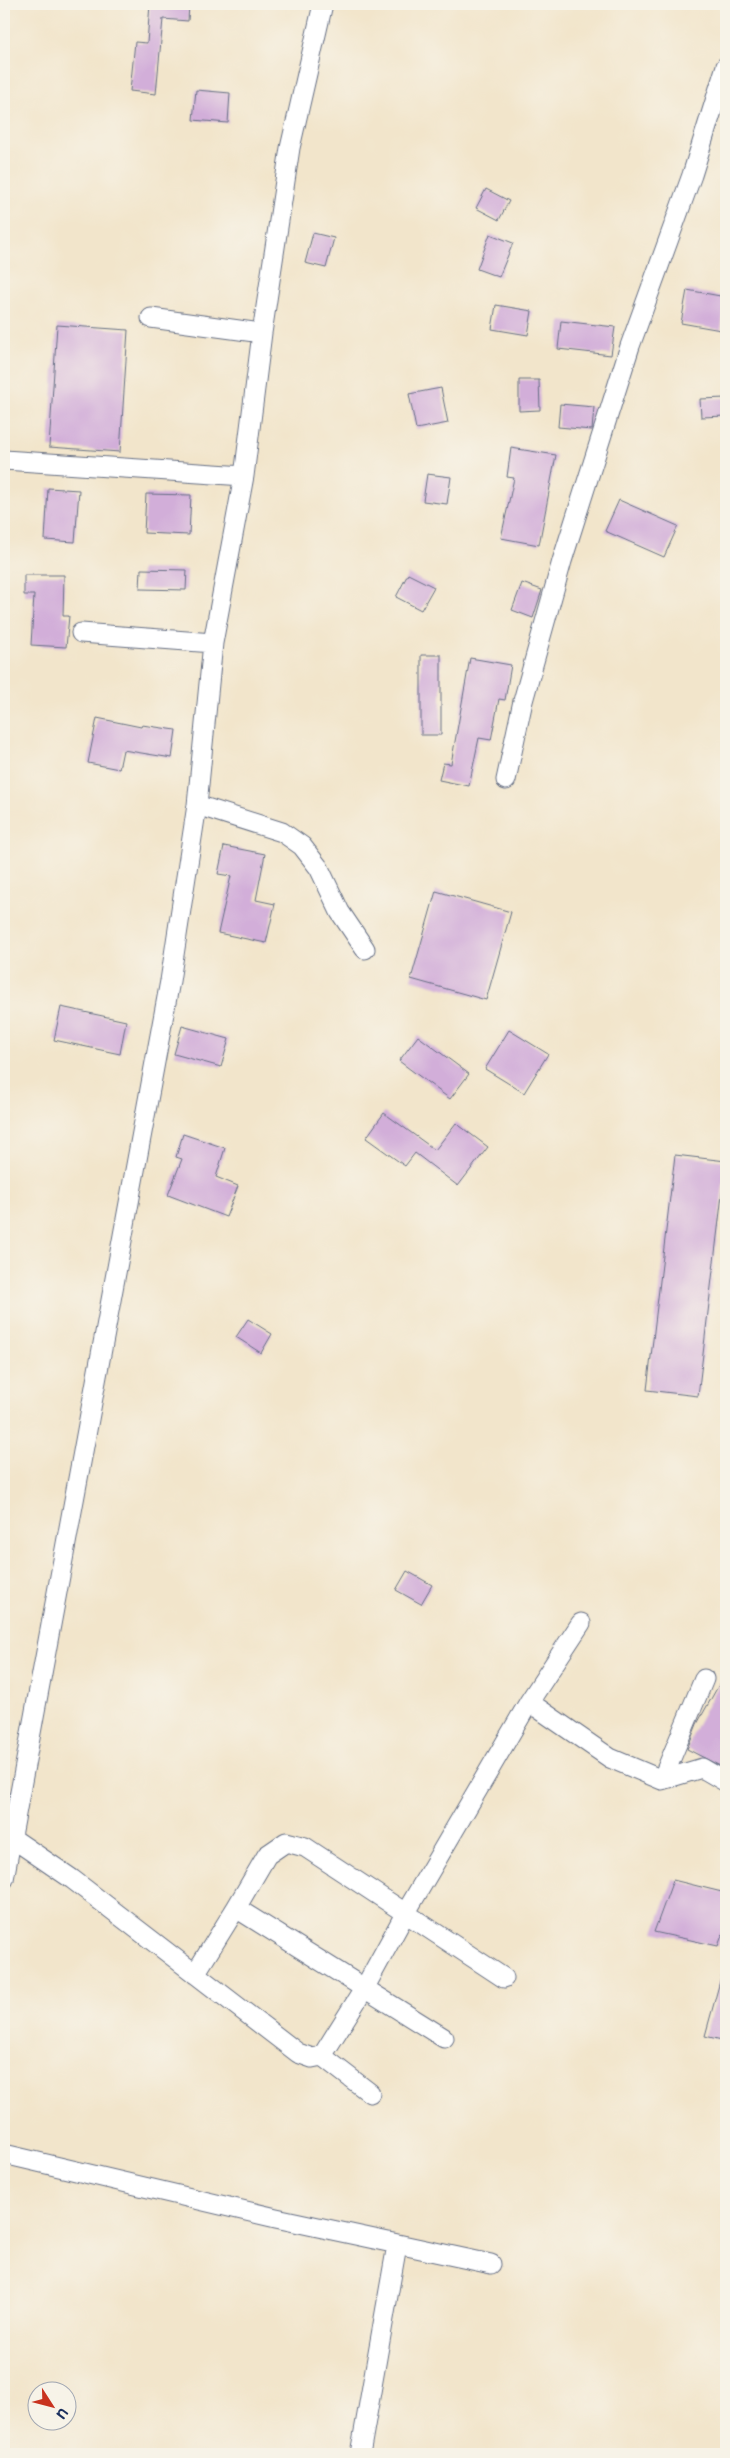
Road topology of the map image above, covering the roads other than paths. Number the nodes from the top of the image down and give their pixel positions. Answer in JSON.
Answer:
{"nodes":[{"id":1,"x":323,"y":4,"type":"edge"},
{"id":2,"x":726,"y":66,"type":"edge"},
{"id":3,"x":151,"y":318,"type":"dead end"},
{"id":4,"x":262,"y":332,"type":"junction"},
{"id":5,"x":4,"y":460,"type":"edge"},
{"id":6,"x":244,"y":476,"type":"junction"},
{"id":7,"x":81,"y":633,"type":"dead end"},
{"id":8,"x":213,"y":643,"type":"junction"},
{"id":9,"x":506,"y":780,"type":"dead end"},
{"id":10,"x":197,"y":805,"type":"junction"},
{"id":11,"x":365,"y":949,"type":"dead end"},
{"id":12,"x":581,"y":1623,"type":"dead end"},
{"id":13,"x":704,"y":1679,"type":"dead end"},
{"id":14,"x":528,"y":1702,"type":"junction"},
{"id":15,"x":662,"y":1780,"type":"junction"},
{"id":16,"x":726,"y":1782,"type":"edge"},
{"id":17,"x":8,"y":1837,"type":"edge"},
{"id":18,"x":4,"y":1880,"type":"edge"},
{"id":19,"x":236,"y":1908,"type":"junction"},
{"id":20,"x":405,"y":1914,"type":"junction"},
{"id":21,"x":195,"y":1974,"type":"junction"},
{"id":22,"x":504,"y":1978,"type":"dead end"},
{"id":23,"x":364,"y":1989,"type":"junction"},
{"id":24,"x":444,"y":2038,"type":"dead end"},
{"id":25,"x":322,"y":2056,"type":"junction"},
{"id":26,"x":370,"y":2093,"type":"dead end"},
{"id":27,"x":4,"y":2154,"type":"edge"},
{"id":28,"x":397,"y":2244,"type":"junction"},
{"id":29,"x":491,"y":2264,"type":"dead end"},
{"id":30,"x":360,"y":2454,"type":"edge"}],
"edges":[{"from":1,"to":4,"type":"street"},
{"from":2,"to":9,"type":"street"},
{"from":3,"to":4,"type":"street"},
{"from":4,"to":6,"type":"street"},
{"from":5,"to":6,"type":"street"},
{"from":6,"to":8,"type":"street"},
{"from":7,"to":8,"type":"street"},
{"from":8,"to":10,"type":"street"},
{"from":10,"to":11,"type":"street"},
{"from":10,"to":17,"type":"street"},
{"from":12,"to":14,"type":"street"},
{"from":13,"to":15,"type":"street"},
{"from":14,"to":15,"type":"street"},
{"from":14,"to":20,"type":"street"},
{"from":15,"to":16,"type":"street"},
{"from":17,"to":18,"type":"street"},
{"from":17,"to":21,"type":"street"},
{"from":19,"to":20,"type":"street"},
{"from":19,"to":21,"type":"street"},
{"from":19,"to":23,"type":"street"},
{"from":20,"to":22,"type":"street"},
{"from":20,"to":23,"type":"street"},
{"from":21,"to":25,"type":"street"},
{"from":23,"to":24,"type":"street"},
{"from":23,"to":25,"type":"street"},
{"from":25,"to":26,"type":"street"},
{"from":27,"to":28,"type":"street"},
{"from":28,"to":29,"type":"street"},
{"from":28,"to":30,"type":"street"}]}
